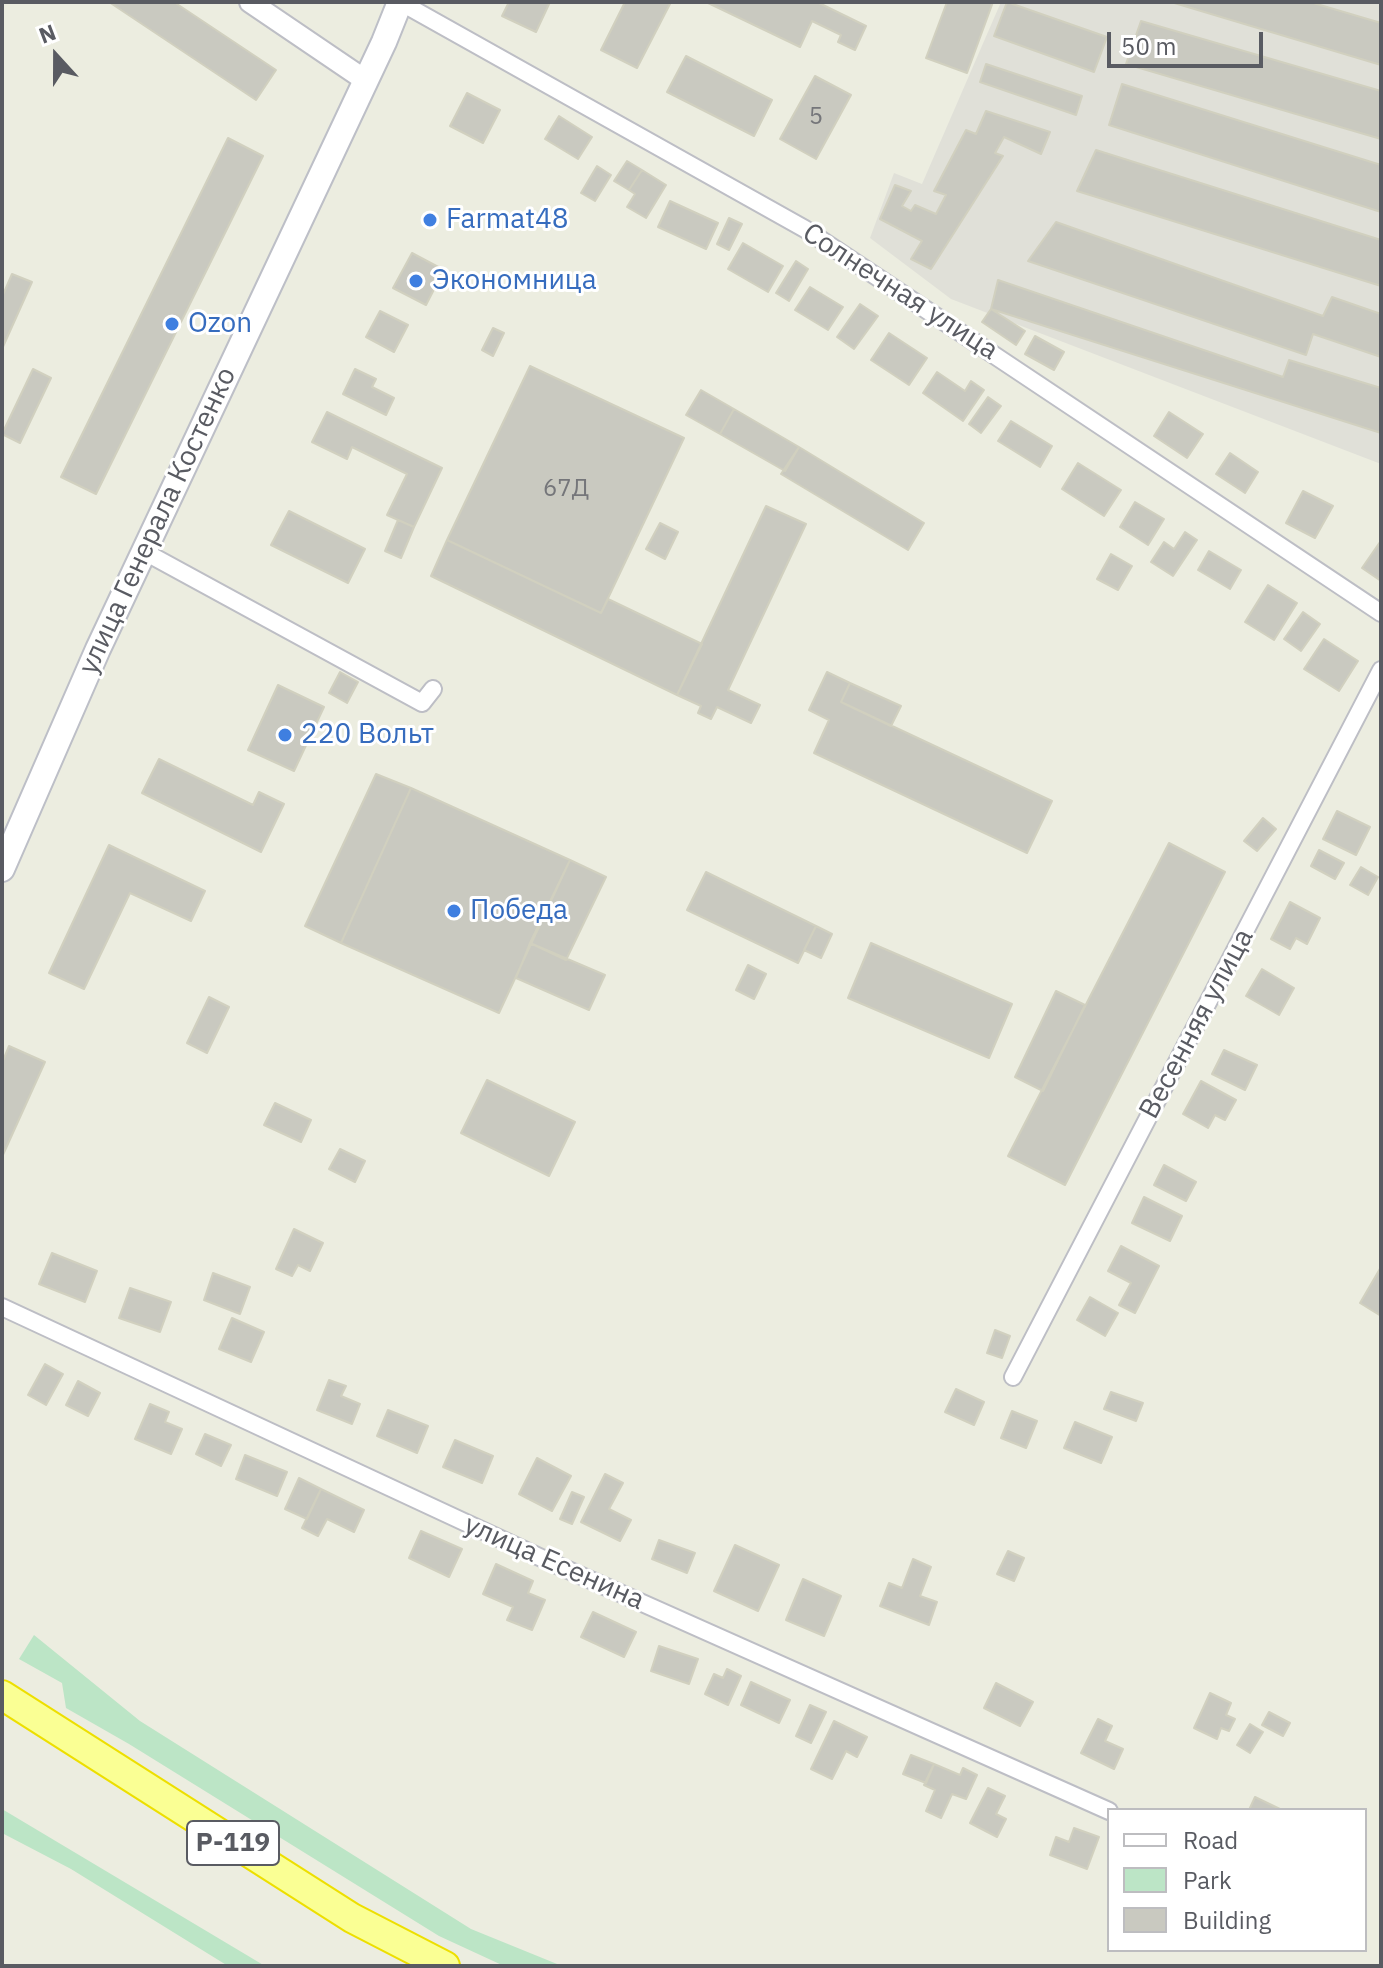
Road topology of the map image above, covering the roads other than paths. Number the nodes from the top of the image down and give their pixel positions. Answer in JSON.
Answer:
{"nodes":[{"id":1,"x":250,"y":2,"type":"edge"},
{"id":2,"x":400,"y":2,"type":"edge"},
{"id":3,"x":365,"y":80,"type":"junction"},
{"id":4,"x":143,"y":551,"type":"junction"},
{"id":5,"x":1381,"y":613,"type":"edge"},
{"id":6,"x":1381,"y":670,"type":"edge"},
{"id":7,"x":433,"y":689,"type":"dead end"},
{"id":8,"x":2,"y":869,"type":"edge"},
{"id":9,"x":2,"y":1307,"type":"edge"},
{"id":10,"x":1013,"y":1377,"type":"dead end"},
{"id":11,"x":2,"y":1695,"type":"edge"},
{"id":12,"x":1107,"y":1810,"type":"edge"},
{"id":13,"x":445,"y":1966,"type":"edge"}],
"edges":[{"from":1,"to":3,"type":"street"},
{"from":2,"to":3,"type":"main road","name":"улица Генерала Костенко"},
{"from":2,"to":5,"type":"street","name":"Солнечная улица"},
{"from":3,"to":4,"type":"main road","name":"улица Генерала Костенко"},
{"from":4,"to":7,"type":"street"},
{"from":4,"to":8,"type":"main road","name":"улица Генерала Костенко"},
{"from":6,"to":10,"type":"street","name":"Весенняя улица"},
{"from":9,"to":12,"type":"street","name":"улица Есенина"},
{"from":11,"to":13,"type":"highway","number":"Р-119"}]}
